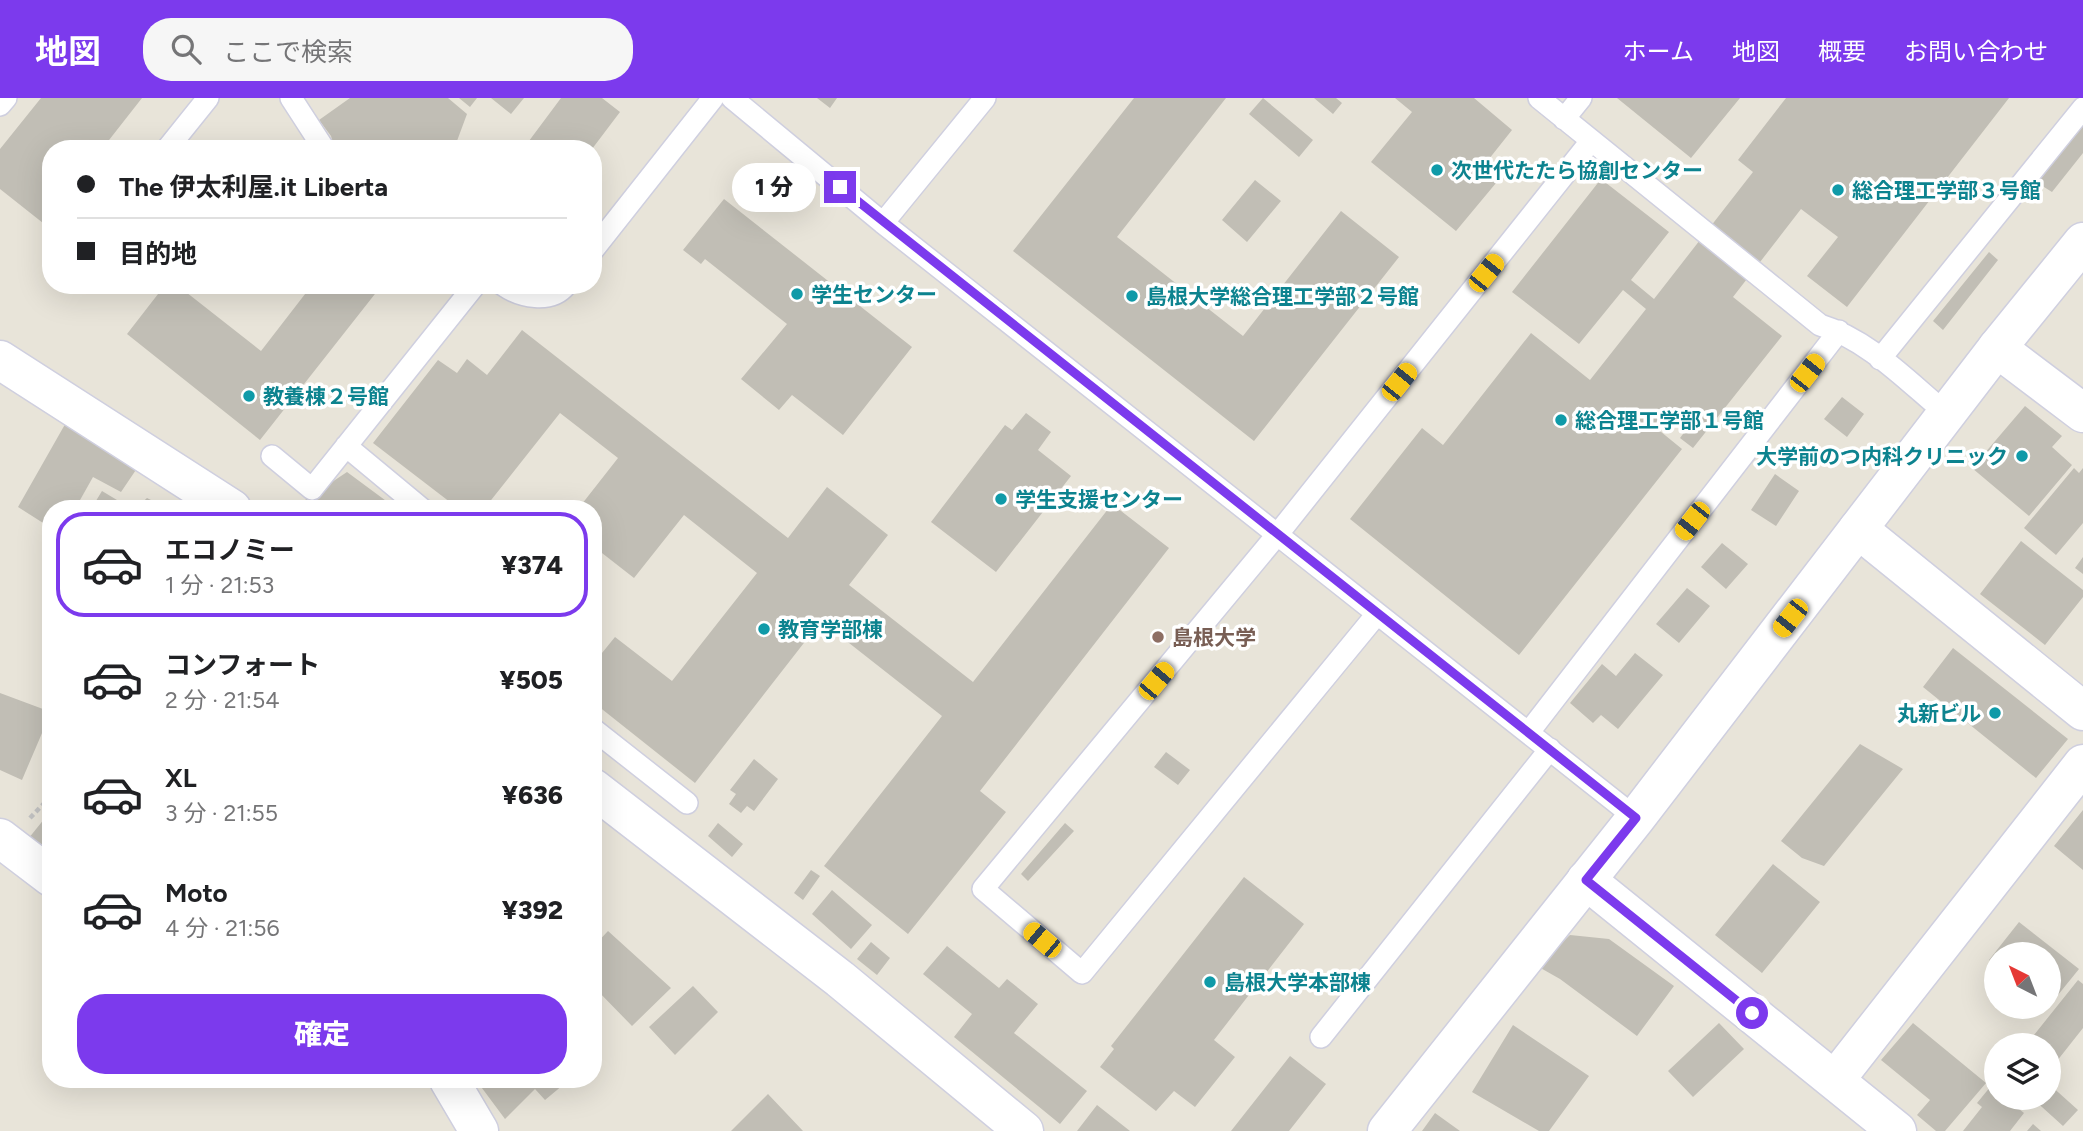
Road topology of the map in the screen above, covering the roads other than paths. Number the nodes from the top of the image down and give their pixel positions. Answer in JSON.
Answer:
{"nodes":[{"id":1,"x":6,"y":98,"type":"edge"},
{"id":2,"x":208,"y":98,"type":"edge"},
{"id":3,"x":291,"y":98,"type":"edge"},
{"id":4,"x":713,"y":98,"type":"edge"},
{"id":5,"x":732,"y":98,"type":"edge"},
{"id":6,"x":985,"y":98,"type":"edge"},
{"id":7,"x":1539,"y":98,"type":"edge"},
{"id":8,"x":1581,"y":98,"type":"edge"},
{"id":9,"x":0,"y":105,"type":"edge"},
{"id":10,"x":2083,"y":108,"type":"edge"},
{"id":11,"x":1564,"y":119,"type":"junction"},
{"id":12,"x":174,"y":140,"type":"edge"},
{"id":13,"x":318,"y":140,"type":"edge"},
{"id":14,"x":1591,"y":141,"type":"junction"},
{"id":15,"x":883,"y":223,"type":"junction"},
{"id":16,"x":602,"y":239,"type":"edge"},
{"id":17,"x":2083,"y":242,"type":"edge"},
{"id":18,"x":468,"y":294,"type":"edge"},
{"id":19,"x":517,"y":294,"type":"edge"},
{"id":20,"x":553,"y":294,"type":"edge"},
{"id":21,"x":1839,"y":331,"type":"junction"},
{"id":22,"x":1997,"y":348,"type":"junction"},
{"id":23,"x":1880,"y":359,"type":"junction"},
{"id":24,"x":0,"y":360,"type":"edge"},
{"id":25,"x":2083,"y":413,"type":"edge"},
{"id":26,"x":1947,"y":414,"type":"junction"},
{"id":27,"x":346,"y":446,"type":"junction"},
{"id":28,"x":272,"y":456,"type":"dead end"},
{"id":29,"x":218,"y":500,"type":"edge"},
{"id":30,"x":411,"y":500,"type":"edge"},
{"id":31,"x":1858,"y":529,"type":"junction"},
{"id":32,"x":1276,"y":535,"type":"junction"},
{"id":33,"x":1377,"y":614,"type":"junction"},
{"id":34,"x":2083,"y":711,"type":"edge"},
{"id":35,"x":1529,"y":732,"type":"junction"},
{"id":36,"x":602,"y":736,"type":"edge"},
{"id":37,"x":1550,"y":749,"type":"junction"},
{"id":38,"x":2083,"y":764,"type":"edge"},
{"id":39,"x":602,"y":795,"type":"edge"},
{"id":40,"x":687,"y":803,"type":"dead end"},
{"id":41,"x":1636,"y":818,"type":"junction"},
{"id":42,"x":1,"y":841,"type":"edge"},
{"id":43,"x":42,"y":871,"type":"edge"},
{"id":44,"x":1586,"y":880,"type":"junction"},
{"id":45,"x":1321,"y":1037,"type":"dead end"},
{"id":46,"x":1835,"y":1080,"type":"junction"},
{"id":47,"x":454,"y":1088,"type":"edge"},
{"id":48,"x":479,"y":1131,"type":"edge"},
{"id":49,"x":1024,"y":1131,"type":"edge"},
{"id":50,"x":1387,"y":1131,"type":"edge"},
{"id":51,"x":1898,"y":1131,"type":"edge"}],
"edges":[{"from":1,"to":9,"type":"lane"},
{"from":2,"to":12,"type":"lane"},
{"from":3,"to":13,"type":"lane"},
{"from":4,"to":16,"type":"lane"},
{"from":5,"to":15,"type":"lane"},
{"from":6,"to":15,"type":"lane"},
{"from":7,"to":11,"type":"lane"},
{"from":8,"to":11,"type":"lane"},
{"from":10,"to":23,"type":"lane"},
{"from":11,"to":14,"type":"lane"},
{"from":14,"to":21,"type":"lane"},
{"from":14,"to":32,"type":"lane"},
{"from":15,"to":32,"type":"lane"},
{"from":17,"to":22,"type":"street"},
{"from":18,"to":27,"type":"lane"},
{"from":19,"to":20,"type":"lane"},
{"from":21,"to":23,"type":"lane"},
{"from":21,"to":35,"type":"lane"},
{"from":22,"to":25,"type":"street"},
{"from":22,"to":26,"type":"street"},
{"from":23,"to":26,"type":"lane"},
{"from":24,"to":29,"type":"street"},
{"from":26,"to":31,"type":"street"},
{"from":27,"to":28,"type":"lane"},
{"from":27,"to":30,"type":"lane"},
{"from":31,"to":34,"type":"street"},
{"from":31,"to":41,"type":"street"},
{"from":32,"to":33,"type":"lane"},
{"from":32,"to":33,"type":"lane"},
{"from":33,"to":35,"type":"lane"},
{"from":35,"to":37,"type":"lane"},
{"from":36,"to":40,"type":"lane"},
{"from":37,"to":41,"type":"lane"},
{"from":37,"to":45,"type":"lane"},
{"from":38,"to":46,"type":"street"},
{"from":39,"to":49,"type":"street"},
{"from":41,"to":44,"type":"street"},
{"from":42,"to":43,"type":"street"},
{"from":44,"to":46,"type":"street"},
{"from":44,"to":50,"type":"street"},
{"from":46,"to":51,"type":"street"},
{"from":47,"to":48,"type":"street"}]}
